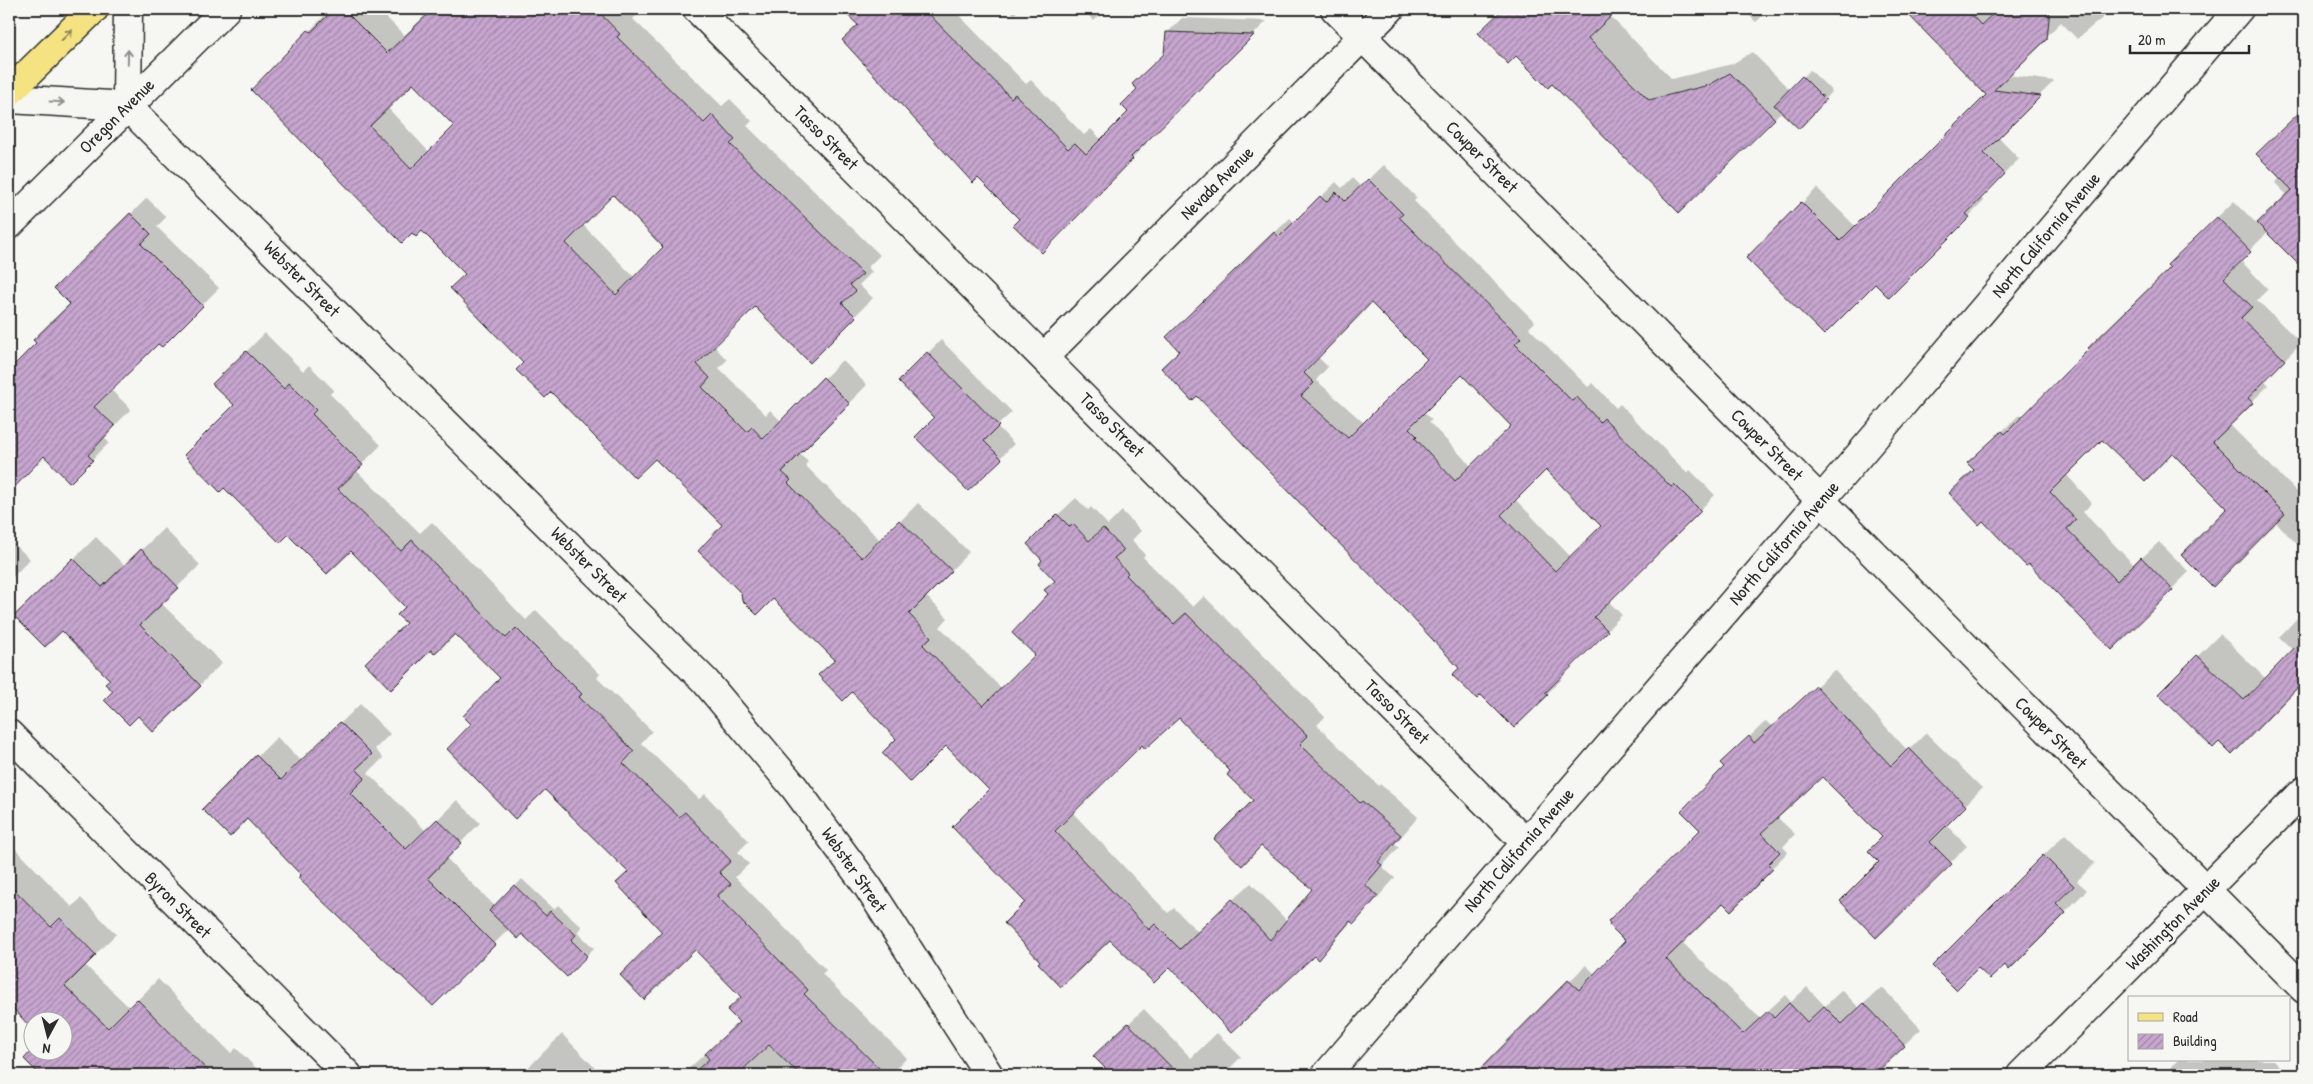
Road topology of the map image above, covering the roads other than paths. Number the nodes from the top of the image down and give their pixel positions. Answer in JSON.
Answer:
{"nodes":[{"id":1,"x":94,"y":9,"type":"edge"},
{"id":2,"x":128,"y":9,"type":"edge"},
{"id":3,"x":226,"y":9,"type":"edge"},
{"id":4,"x":697,"y":9,"type":"edge"},
{"id":5,"x":1335,"y":9,"type":"edge"},
{"id":6,"x":1390,"y":9,"type":"edge"},
{"id":7,"x":2239,"y":9,"type":"edge"},
{"id":8,"x":1362,"y":37,"type":"junction"},
{"id":9,"x":9,"y":92,"type":"edge"},
{"id":10,"x":9,"y":100,"type":"edge"},
{"id":11,"x":127,"y":106,"type":"junction"},
{"id":12,"x":9,"y":225,"type":"edge"},
{"id":13,"x":1044,"y":357,"type":"junction"},
{"id":14,"x":1821,"y":500,"type":"junction"},
{"id":15,"x":9,"y":734,"type":"edge"},
{"id":16,"x":2304,"y":791,"type":"edge"},
{"id":17,"x":1525,"y":842,"type":"junction"},
{"id":18,"x":2206,"y":890,"type":"junction"},
{"id":19,"x":2304,"y":989,"type":"edge"},
{"id":20,"x":348,"y":1075,"type":"edge"},
{"id":21,"x":990,"y":1075,"type":"edge"},
{"id":22,"x":1326,"y":1075,"type":"edge"},
{"id":23,"x":2021,"y":1075,"type":"edge"}],
"edges":[{"from":9,"to":1,"type":"main road","one_way":true},
{"from":11,"to":2,"type":"street","one_way":true},
{"from":3,"to":11,"type":"street","name":"Oregon Avenue"},
{"from":4,"to":13,"type":"street","name":"Tasso Street"},
{"from":5,"to":8,"type":"street","name":"Cowper Street"},
{"from":6,"to":8,"type":"street","name":"Nevada Avenue"},
{"from":7,"to":14,"type":"street","name":"North California Avenue"},
{"from":8,"to":13,"type":"street","name":"Nevada Avenue"},
{"from":8,"to":14,"type":"street","name":"Cowper Street"},
{"from":10,"to":11,"type":"street","one_way":true},
{"from":11,"to":12,"type":"street","name":"Oregon Avenue"},
{"from":11,"to":21,"type":"street","name":"Webster Street"},
{"from":13,"to":17,"type":"street","name":"Tasso Street"},
{"from":14,"to":17,"type":"street","name":"North California Avenue"},
{"from":14,"to":18,"type":"street","name":"Cowper Street"},
{"from":15,"to":20,"type":"street","name":"Byron Street"},
{"from":16,"to":18,"type":"street","name":"Washington Avenue"},
{"from":17,"to":22,"type":"street","name":"North California Avenue"},
{"from":18,"to":19,"type":"street","name":"Cowper Street"},
{"from":18,"to":23,"type":"street","name":"Washington Avenue"}]}
